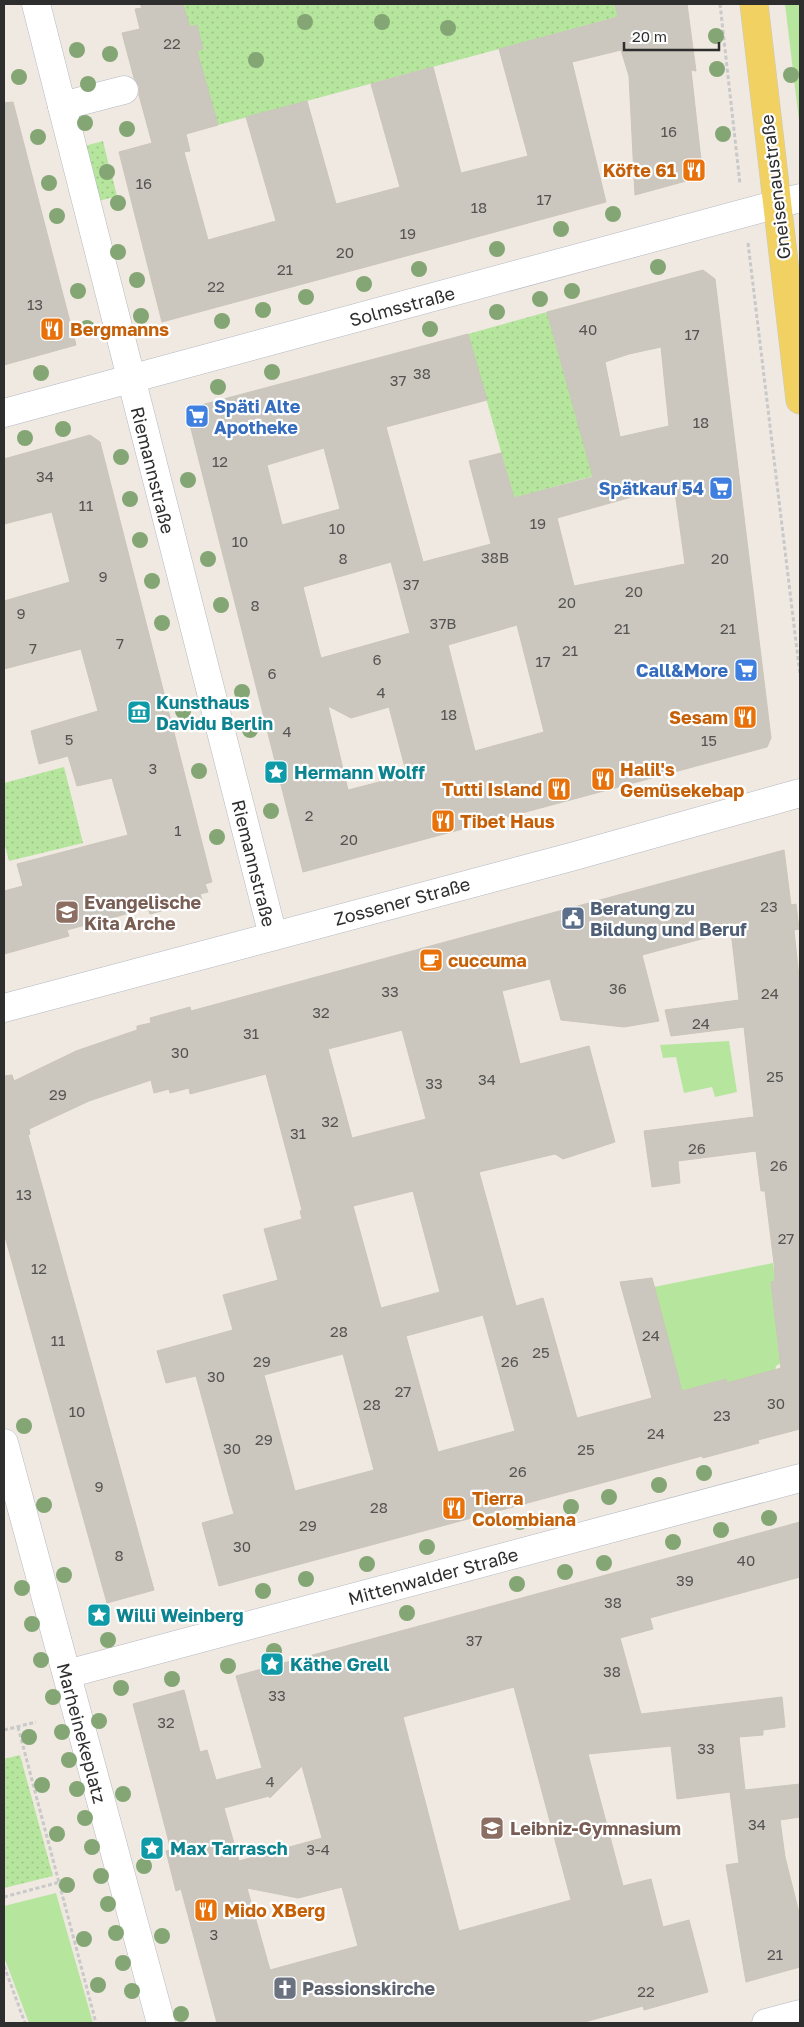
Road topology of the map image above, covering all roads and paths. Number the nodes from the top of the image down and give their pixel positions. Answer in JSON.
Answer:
{"nodes":[{"id":1,"x":36,"y":4,"type":"edge"},
{"id":2,"x":720,"y":4,"type":"edge"},
{"id":3,"x":754,"y":4,"type":"edge"},
{"id":4,"x":124,"y":90,"type":"dead end"},
{"id":5,"x":64,"y":114,"type":"junction"},
{"id":6,"x":736,"y":154,"type":"dead end"},
{"id":7,"x":788,"y":201,"type":"edge"},
{"id":8,"x":751,"y":272,"type":"dead end"},
{"id":9,"x":130,"y":379,"type":"junction"},
{"id":10,"x":800,"y":400,"type":"edge"},
{"id":11,"x":4,"y":413,"type":"edge"},
{"id":12,"x":800,"y":675,"type":"edge"},
{"id":13,"x":800,"y":793,"type":"edge"},
{"id":14,"x":272,"y":936,"type":"junction"},
{"id":15,"x":4,"y":1008,"type":"edge"},
{"id":16,"x":4,"y":1443,"type":"edge"},
{"id":17,"x":800,"y":1478,"type":"edge"},
{"id":18,"x":66,"y":1674,"type":"junction"},
{"id":19,"x":36,"y":1722,"type":"dead end"},
{"id":20,"x":18,"y":1727,"type":"junction"},
{"id":21,"x":4,"y":1730,"type":"edge"},
{"id":22,"x":60,"y":1882,"type":"junction"},
{"id":23,"x":4,"y":1897,"type":"edge"},
{"id":24,"x":4,"y":1966,"type":"edge"},
{"id":25,"x":800,"y":2014,"type":"edge"},
{"id":26,"x":25,"y":2023,"type":"edge"},
{"id":27,"x":96,"y":2023,"type":"edge"},
{"id":28,"x":161,"y":2023,"type":"edge"},
{"id":29,"x":766,"y":2023,"type":"edge"}],
"edges":[{"from":1,"to":5,"type":"street","name":"Riemannstraße"},
{"from":2,"to":6,"type":"path"},
{"from":3,"to":7,"type":"main road","name":"Gneisenaustraße"},
{"from":4,"to":5,"type":"street"},
{"from":5,"to":9,"type":"street","name":"Riemannstraße"},
{"from":7,"to":9,"type":"street","name":"Solmsstraße"},
{"from":7,"to":10,"type":"main road","name":"Gneisenaustraße"},
{"from":8,"to":12,"type":"path"},
{"from":9,"to":11,"type":"street","name":"Solmsstraße"},
{"from":9,"to":14,"type":"street","name":"Riemannstraße"},
{"from":13,"to":14,"type":"street","name":"Zossener Straße"},
{"from":14,"to":15,"type":"street","name":"Zossener Straße"},
{"from":16,"to":18,"type":"street","name":"Marheinekeplatz"},
{"from":17,"to":18,"type":"street","name":"Mittenwalder Straße"},
{"from":18,"to":28,"type":"street","name":"Marheinekeplatz"},
{"from":19,"to":20,"type":"path"},
{"from":20,"to":21,"type":"path"},
{"from":20,"to":22,"type":"path"},
{"from":22,"to":23,"type":"path"},
{"from":22,"to":27,"type":"path"},
{"from":24,"to":26,"type":"path"},
{"from":25,"to":29,"type":"street"}]}
